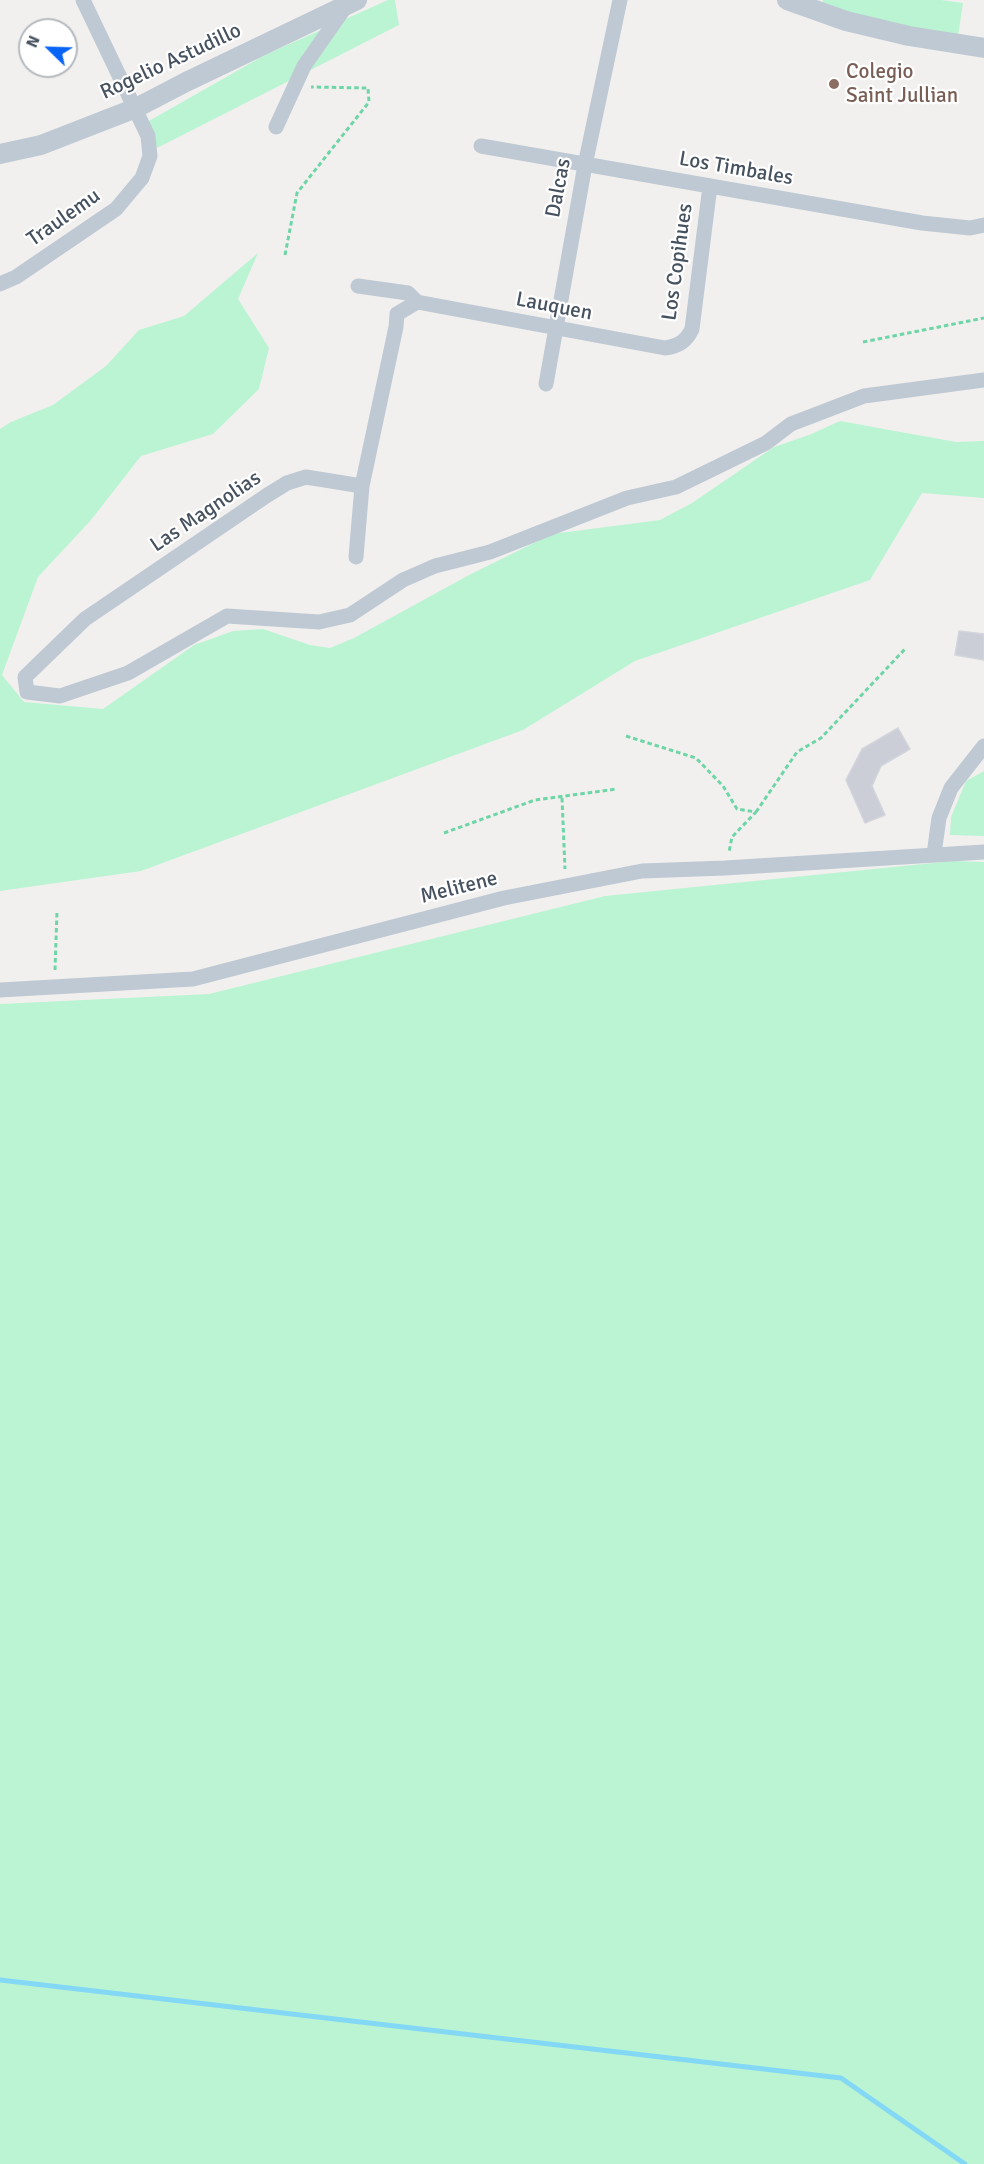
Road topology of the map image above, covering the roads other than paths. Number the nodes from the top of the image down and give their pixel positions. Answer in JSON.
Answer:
{"nodes":[{"id":1,"x":83,"y":0,"type":"edge"},
{"id":2,"x":620,"y":0,"type":"edge"},
{"id":3,"x":787,"y":0,"type":"edge"},
{"id":4,"x":352,"y":3,"type":"edge"},
{"id":5,"x":984,"y":48,"type":"edge"},
{"id":6,"x":136,"y":108,"type":"junction"},
{"id":7,"x":276,"y":127,"type":"dead end"},
{"id":8,"x":481,"y":146,"type":"dead end"},
{"id":9,"x":0,"y":154,"type":"edge"},
{"id":10,"x":585,"y":165,"type":"junction"},
{"id":11,"x":710,"y":186,"type":"junction"},
{"id":12,"x":984,"y":225,"type":"edge"},
{"id":13,"x":0,"y":284,"type":"edge"},
{"id":14,"x":358,"y":286,"type":"dead end"},
{"id":15,"x":417,"y":302,"type":"junction"},
{"id":16,"x":555,"y":329,"type":"junction"},
{"id":17,"x":683,"y":342,"type":"joint"},
{"id":18,"x":984,"y":380,"type":"edge"},
{"id":19,"x":546,"y":384,"type":"dead end"},
{"id":20,"x":362,"y":486,"type":"junction"},
{"id":21,"x":356,"y":557,"type":"dead end"},
{"id":22,"x":984,"y":746,"type":"edge"},
{"id":23,"x":984,"y":852,"type":"edge"},
{"id":24,"x":934,"y":854,"type":"junction"},
{"id":25,"x":0,"y":990,"type":"edge"}],
"edges":[{"from":1,"to":6,"type":"street","name":"Traulemu"},
{"from":2,"to":10,"type":"street","name":"Dalcas"},
{"from":3,"to":5,"type":"street"},
{"from":4,"to":6,"type":"street","name":"Rogelio Astudillo"},
{"from":4,"to":7,"type":"street"},
{"from":6,"to":9,"type":"street","name":"Rogelio Astudillo"},
{"from":6,"to":13,"type":"street","name":"Traulemu"},
{"from":8,"to":10,"type":"street","name":"Los Timbales"},
{"from":10,"to":11,"type":"street","name":"Los Timbales"},
{"from":10,"to":16,"type":"street","name":"Dalcas"},
{"from":11,"to":12,"type":"street","name":"Los Timbales"},
{"from":11,"to":17,"type":"street","name":"Los Copihues"},
{"from":14,"to":15,"type":"street","name":"Lauquen"},
{"from":15,"to":16,"type":"street","name":"Lauquen"},
{"from":15,"to":20,"type":"street"},
{"from":16,"to":17,"type":"street","name":"Lauquen"},
{"from":16,"to":19,"type":"street","name":"Dalcas"},
{"from":18,"to":20,"type":"street","name":"Las Magnolias"},
{"from":20,"to":21,"type":"street"},
{"from":22,"to":24,"type":"street"},
{"from":23,"to":24,"type":"street","name":"Melitene"},
{"from":24,"to":25,"type":"street","name":"Melitene"}]}
